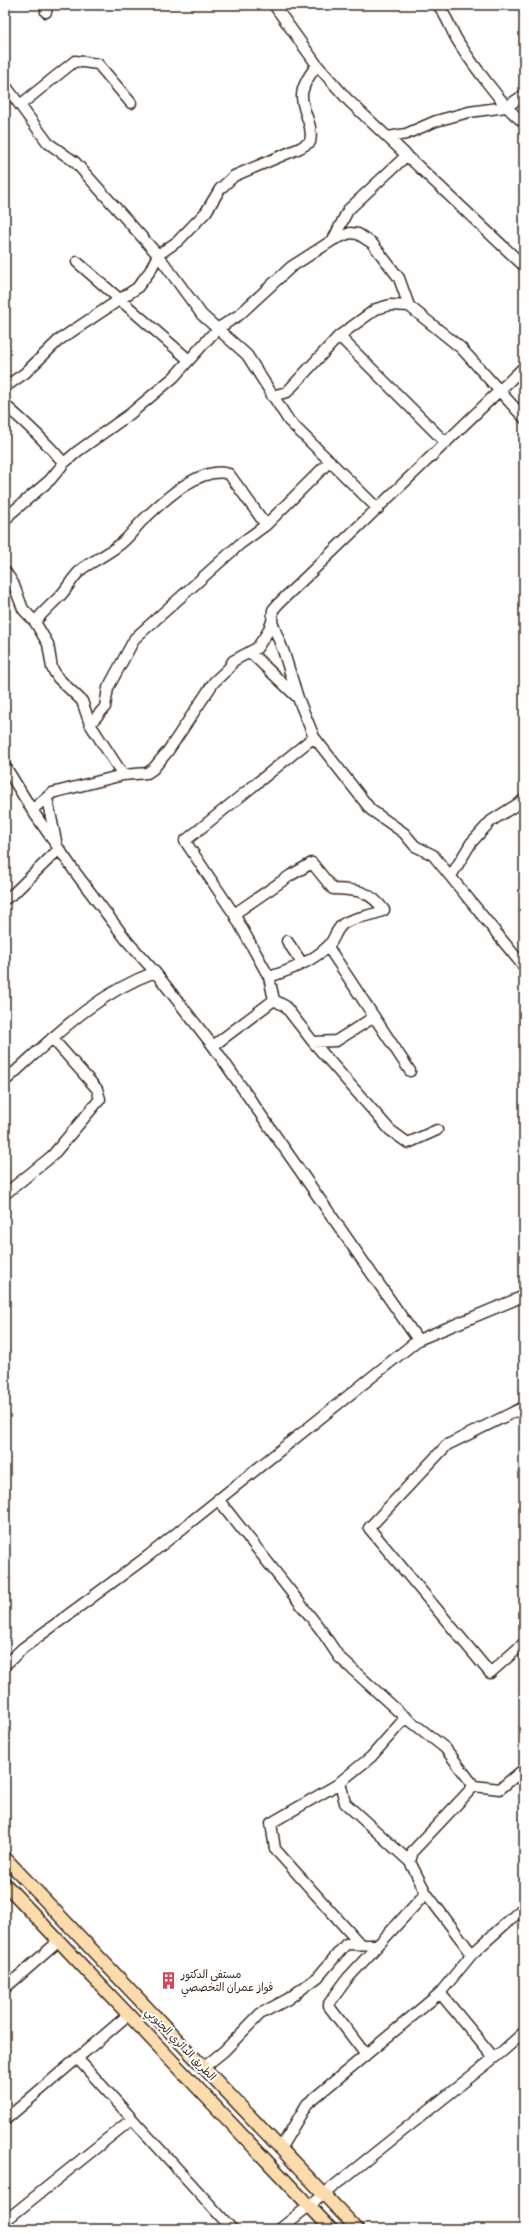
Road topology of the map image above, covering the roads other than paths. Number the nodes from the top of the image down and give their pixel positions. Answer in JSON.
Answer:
{"nodes":[{"id":1,"x":274,"y":5,"type":"edge"},
{"id":2,"x":438,"y":5,"type":"edge"},
{"id":3,"x":317,"y":65,"type":"junction"},
{"id":4,"x":5,"y":85,"type":"edge"},
{"id":5,"x":524,"y":95,"type":"edge"},
{"id":6,"x":131,"y":103,"type":"dead end"},
{"id":7,"x":20,"y":106,"type":"junction"},
{"id":8,"x":506,"y":107,"type":"junction"},
{"id":9,"x":524,"y":122,"type":"edge"},
{"id":10,"x":388,"y":137,"type":"junction"},
{"id":11,"x":407,"y":156,"type":"junction"},
{"id":12,"x":333,"y":240,"type":"junction"},
{"id":13,"x":158,"y":255,"type":"junction"},
{"id":14,"x":76,"y":262,"type":"dead end"},
{"id":15,"x":524,"y":266,"type":"edge"},
{"id":16,"x":120,"y":301,"type":"junction"},
{"id":17,"x":409,"y":306,"type":"junction"},
{"id":18,"x":217,"y":329,"type":"junction"},
{"id":19,"x":339,"y":336,"type":"junction"},
{"id":20,"x":189,"y":360,"type":"junction"},
{"id":21,"x":524,"y":367,"type":"edge"},
{"id":22,"x":5,"y":387,"type":"edge"},
{"id":23,"x":499,"y":391,"type":"junction"},
{"id":24,"x":272,"y":396,"type":"junction"},
{"id":25,"x":5,"y":405,"type":"edge"},
{"id":26,"x":524,"y":418,"type":"edge"},
{"id":27,"x":446,"y":443,"type":"junction"},
{"id":28,"x":330,"y":461,"type":"junction"},
{"id":29,"x":64,"y":463,"type":"junction"},
{"id":30,"x":378,"y":508,"type":"junction"},
{"id":31,"x":5,"y":521,"type":"edge"},
{"id":32,"x":266,"y":525,"type":"junction"},
{"id":33,"x":5,"y":571,"type":"edge"},
{"id":34,"x":35,"y":622,"type":"junction"},
{"id":35,"x":272,"y":622,"type":"junction"},
{"id":36,"x":251,"y":653,"type":"junction"},
{"id":37,"x":298,"y":698,"type":"junction"},
{"id":38,"x":90,"y":724,"type":"junction"},
{"id":39,"x":314,"y":737,"type":"junction"},
{"id":40,"x":5,"y":766,"type":"edge"},
{"id":41,"x":123,"y":775,"type":"junction"},
{"id":42,"x":47,"y":798,"type":"junction"},
{"id":43,"x":524,"y":800,"type":"edge"},
{"id":44,"x":32,"y":810,"type":"junction"},
{"id":45,"x":59,"y":849,"type":"junction"},
{"id":46,"x":451,"y":876,"type":"junction"},
{"id":47,"x":5,"y":899,"type":"edge"},
{"id":48,"x":234,"y":914,"type":"junction"},
{"id":49,"x":287,"y":941,"type":"dead end"},
{"id":50,"x":328,"y":947,"type":"junction"},
{"id":51,"x":302,"y":963,"type":"junction"},
{"id":52,"x":524,"y":967,"type":"edge"},
{"id":53,"x":155,"y":972,"type":"junction"},
{"id":54,"x":269,"y":977,"type":"junction"},
{"id":55,"x":274,"y":1000,"type":"junction"},
{"id":56,"x":374,"y":1017,"type":"junction"},
{"id":57,"x":52,"y":1038,"type":"junction"},
{"id":58,"x":314,"y":1042,"type":"junction"},
{"id":59,"x":213,"y":1046,"type":"junction"},
{"id":60,"x":410,"y":1071,"type":"dead end"},
{"id":61,"x":5,"y":1081,"type":"edge"},
{"id":62,"x":437,"y":1130,"type":"dead end"},
{"id":63,"x":5,"y":1194,"type":"edge"},
{"id":64,"x":524,"y":1296,"type":"edge"},
{"id":65,"x":418,"y":1340,"type":"junction"},
{"id":66,"x":524,"y":1407,"type":"edge"},
{"id":67,"x":218,"y":1499,"type":"junction"},
{"id":68,"x":524,"y":1643,"type":"edge"},
{"id":69,"x":5,"y":1665,"type":"edge"},
{"id":70,"x":406,"y":1717,"type":"junction"},
{"id":71,"x":524,"y":1769,"type":"edge"},
{"id":72,"x":340,"y":1783,"type":"junction"},
{"id":73,"x":474,"y":1786,"type":"junction"},
{"id":74,"x":5,"y":1858,"type":"edge"},
{"id":75,"x":410,"y":1862,"type":"junction"},
{"id":76,"x":5,"y":1884,"type":"edge"},
{"id":77,"x":426,"y":1894,"type":"junction"},
{"id":78,"x":524,"y":1908,"type":"edge"},
{"id":79,"x":59,"y":1941,"type":"junction"},
{"id":80,"x":360,"y":1944,"type":"junction"},
{"id":81,"x":378,"y":1945,"type":"junction"},
{"id":82,"x":472,"y":1954,"type":"junction"},
{"id":83,"x":5,"y":1988,"type":"edge"},
{"id":84,"x":440,"y":1993,"type":"junction"},
{"id":85,"x":128,"y":2015,"type":"junction"},
{"id":86,"x":524,"y":2032,"type":"edge"},
{"id":87,"x":366,"y":2055,"type":"junction"},
{"id":88,"x":77,"y":2058,"type":"junction"},
{"id":89,"x":494,"y":2058,"type":"junction"},
{"id":90,"x":204,"y":2068,"type":"junction"},
{"id":91,"x":132,"y":2119,"type":"junction"},
{"id":92,"x":5,"y":2120,"type":"edge"},
{"id":93,"x":280,"y":2149,"type":"junction"},
{"id":94,"x":324,"y":2195,"type":"junction"},
{"id":95,"x":309,"y":2206,"type":"junction"},
{"id":96,"x":5,"y":2221,"type":"edge"},
{"id":97,"x":232,"y":2229,"type":"edge"},
{"id":98,"x":280,"y":2229,"type":"edge"},
{"id":99,"x":331,"y":2229,"type":"edge"},
{"id":100,"x":357,"y":2229,"type":"edge"}],
"edges":[{"from":1,"to":3,"type":"street"},
{"from":2,"to":8,"type":"street"},
{"from":3,"to":10,"type":"street"},
{"from":3,"to":13,"type":"street"},
{"from":4,"to":7,"type":"street"},
{"from":5,"to":8,"type":"street"},
{"from":6,"to":7,"type":"street"},
{"from":7,"to":13,"type":"street"},
{"from":8,"to":9,"type":"street"},
{"from":8,"to":10,"type":"street"},
{"from":10,"to":11,"type":"street"},
{"from":11,"to":12,"type":"street"},
{"from":11,"to":15,"type":"street"},
{"from":12,"to":17,"type":"street"},
{"from":12,"to":18,"type":"street"},
{"from":13,"to":16,"type":"street"},
{"from":13,"to":18,"type":"street"},
{"from":14,"to":16,"type":"street"},
{"from":16,"to":20,"type":"street"},
{"from":16,"to":22,"type":"street"},
{"from":17,"to":19,"type":"street"},
{"from":17,"to":23,"type":"street"},
{"from":18,"to":20,"type":"street"},
{"from":18,"to":24,"type":"street"},
{"from":19,"to":24,"type":"street"},
{"from":19,"to":27,"type":"street"},
{"from":20,"to":29,"type":"street"},
{"from":21,"to":23,"type":"street"},
{"from":23,"to":26,"type":"street"},
{"from":23,"to":27,"type":"street"},
{"from":24,"to":28,"type":"street"},
{"from":25,"to":29,"type":"street"},
{"from":27,"to":30,"type":"street"},
{"from":28,"to":30,"type":"street"},
{"from":28,"to":32,"type":"street"},
{"from":29,"to":31,"type":"street"},
{"from":30,"to":35,"type":"street"},
{"from":32,"to":34,"type":"street"},
{"from":32,"to":38,"type":"street"},
{"from":33,"to":34,"type":"street"},
{"from":34,"to":38,"type":"street"},
{"from":35,"to":36,"type":"street"},
{"from":35,"to":37,"type":"street"},
{"from":36,"to":37,"type":"street"},
{"from":36,"to":41,"type":"street"},
{"from":37,"to":39,"type":"street"},
{"from":38,"to":41,"type":"street"},
{"from":39,"to":46,"type":"street"},
{"from":39,"to":48,"type":"street"},
{"from":40,"to":44,"type":"street"},
{"from":41,"to":42,"type":"street"},
{"from":42,"to":44,"type":"street"},
{"from":42,"to":45,"type":"street"},
{"from":43,"to":46,"type":"street"},
{"from":44,"to":45,"type":"street"},
{"from":45,"to":47,"type":"street"},
{"from":45,"to":53,"type":"street"},
{"from":46,"to":52,"type":"street"},
{"from":48,"to":50,"type":"street"},
{"from":48,"to":54,"type":"street"},
{"from":49,"to":51,"type":"street"},
{"from":50,"to":51,"type":"street"},
{"from":50,"to":56,"type":"street"},
{"from":51,"to":54,"type":"street"},
{"from":53,"to":57,"type":"street"},
{"from":53,"to":59,"type":"street"},
{"from":54,"to":55,"type":"street"},
{"from":55,"to":58,"type":"street"},
{"from":55,"to":59,"type":"street"},
{"from":56,"to":58,"type":"street"},
{"from":56,"to":60,"type":"street"},
{"from":57,"to":61,"type":"street"},
{"from":57,"to":63,"type":"street"},
{"from":58,"to":62,"type":"street"},
{"from":59,"to":65,"type":"street"},
{"from":64,"to":65,"type":"street"},
{"from":65,"to":67,"type":"street"},
{"from":66,"to":68,"type":"street"},
{"from":67,"to":69,"type":"street"},
{"from":67,"to":70,"type":"street"},
{"from":70,"to":72,"type":"street"},
{"from":70,"to":73,"type":"street"},
{"from":71,"to":73,"type":"street"},
{"from":72,"to":75,"type":"street"},
{"from":72,"to":80,"type":"street"},
{"from":73,"to":75,"type":"street"},
{"from":74,"to":90,"type":"main road","name":"الطريق الدائري الجنوبي"},
{"from":75,"to":77,"type":"street"},
{"from":76,"to":79,"type":"main road","name":"الطريق الدائري الجنوبي"},
{"from":77,"to":81,"type":"street"},
{"from":77,"to":82,"type":"street"},
{"from":78,"to":82,"type":"street"},
{"from":79,"to":83,"type":"street"},
{"from":79,"to":85,"type":"main road","name":"الطريق الدائري الجنوبي"},
{"from":80,"to":81,"type":"street"},
{"from":80,"to":90,"type":"street"},
{"from":81,"to":87,"type":"street"},
{"from":82,"to":84,"type":"street"},
{"from":84,"to":87,"type":"street"},
{"from":84,"to":89,"type":"street"},
{"from":85,"to":88,"type":"street"},
{"from":85,"to":95,"type":"main road","name":"الطريق الدائري الجنوبي"},
{"from":86,"to":89,"type":"street"},
{"from":87,"to":93,"type":"street"},
{"from":88,"to":91,"type":"street"},
{"from":88,"to":92,"type":"street"},
{"from":89,"to":94,"type":"street"},
{"from":90,"to":93,"type":"main road","name":"الطريق الدائري الجنوبي"},
{"from":91,"to":96,"type":"street"},
{"from":91,"to":97,"type":"street"},
{"from":93,"to":94,"type":"main road","name":"الطريق الدائري الجنوبي"},
{"from":94,"to":95,"type":"street"},
{"from":94,"to":100,"type":"main road","name":"الطريق الدائري الجنوبي"},
{"from":95,"to":98,"type":"street"},
{"from":95,"to":99,"type":"main road","name":"الطريق الدائري الجنوبي"}]}
